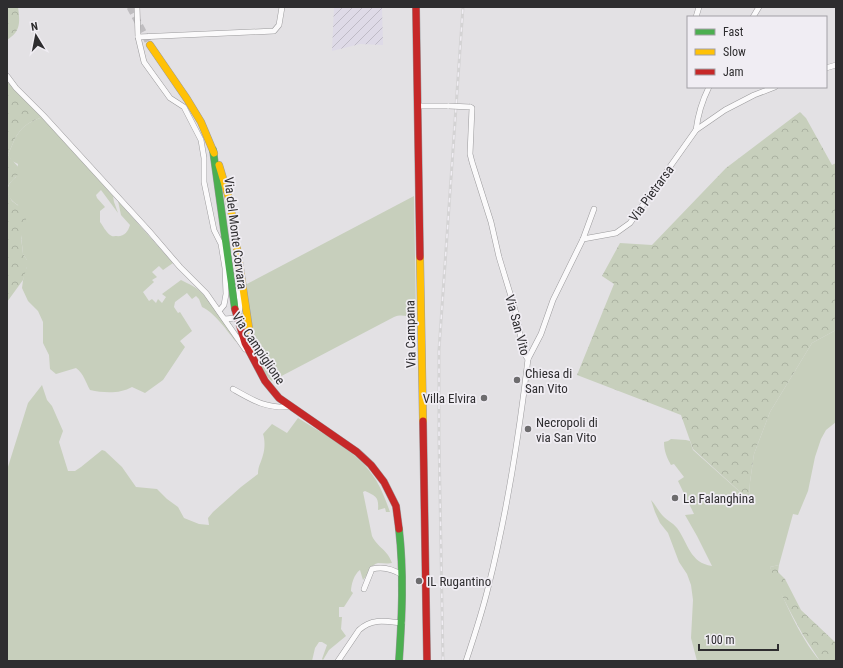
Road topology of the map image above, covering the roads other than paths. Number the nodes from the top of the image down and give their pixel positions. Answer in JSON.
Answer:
{"nodes":[{"id":1,"x":137,"y":7,"type":"edge"},
{"id":2,"x":282,"y":7,"type":"edge"},
{"id":3,"x":416,"y":7,"type":"edge"},
{"id":4,"x":759,"y":7,"type":"edge"},
{"id":5,"x":754,"y":16,"type":"edge"},
{"id":6,"x":138,"y":37,"type":"junction"},
{"id":7,"x":150,"y":45,"type":"tunnel mouth"},
{"id":8,"x":7,"y":76,"type":"edge"},
{"id":9,"x":709,"y":88,"type":"edge"},
{"id":10,"x":772,"y":88,"type":"edge"},
{"id":11,"x":419,"y":106,"type":"junction"},
{"id":12,"x":696,"y":130,"type":"junction"},
{"id":13,"x":212,"y":150,"type":"junction"},
{"id":14,"x":594,"y":209,"type":"dead end"},
{"id":15,"x":583,"y":239,"type":"junction"},
{"id":16,"x":241,"y":274,"type":"junction"},
{"id":17,"x":219,"y":311,"type":"junction"},
{"id":18,"x":236,"y":318,"type":"junction"},
{"id":19,"x":225,"y":320,"type":"junction"},
{"id":20,"x":528,"y":358,"type":"junction"},
{"id":21,"x":254,"y":361,"type":"junction"},
{"id":22,"x":233,"y":389,"type":"dead end"},
{"id":23,"x":290,"y":407,"type":"junction"},
{"id":24,"x":402,"y":575,"type":"junction"},
{"id":25,"x":364,"y":589,"type":"dead end"},
{"id":26,"x":402,"y":623,"type":"junction"},
{"id":27,"x":338,"y":661,"type":"edge"},
{"id":28,"x":399,"y":661,"type":"edge"},
{"id":29,"x":427,"y":661,"type":"edge"},
{"id":30,"x":466,"y":661,"type":"edge"}],
"edges":[{"from":1,"to":6,"type":"street"},
{"from":2,"to":6,"type":"street"},
{"from":3,"to":11,"type":"main road","name":"Via Campana"},
{"from":4,"to":5,"type":"street"},
{"from":6,"to":17,"type":"street"},
{"from":7,"to":13,"type":"main road","name":"Via del Monte Corvara"},
{"from":8,"to":17,"type":"street","name":"Via Campiglione"},
{"from":9,"to":12,"type":"street","name":"Via Pietrarsa"},
{"from":10,"to":12,"type":"street"},
{"from":11,"to":20,"type":"street","name":"Via San Vito","bridge":true},
{"from":11,"to":29,"type":"main road","name":"Via Campana"},
{"from":12,"to":15,"type":"street","name":"Via Pietrarsa"},
{"from":13,"to":16,"type":"main road","name":"Via del Monte Corvara"},
{"from":13,"to":18,"type":"main road","name":"Via del Monte Corvara"},
{"from":14,"to":15,"type":"street"},
{"from":15,"to":20,"type":"street"},
{"from":16,"to":18,"type":"street","name":"Via del Monte Corvara"},
{"from":16,"to":21,"type":"main road","name":"Via del Monte Corvara"},
{"from":17,"to":19,"type":"street","name":"Via Campiglione"},
{"from":18,"to":19,"type":"street"},
{"from":18,"to":21,"type":"main road","name":"Via del Monte Corvara"},
{"from":19,"to":21,"type":"street","name":"Via Campiglione"},
{"from":20,"to":30,"type":"street","name":"Via San Vito"},
{"from":21,"to":23,"type":"main road","name":"Via Campiglione"},
{"from":22,"to":23,"type":"street"},
{"from":23,"to":24,"type":"main road","name":"Via Campiglione"},
{"from":24,"to":25,"type":"street"},
{"from":24,"to":26,"type":"main road","name":"Via Campiglione"},
{"from":26,"to":27,"type":"street"},
{"from":26,"to":28,"type":"main road","name":"Via Campiglione"}]}
